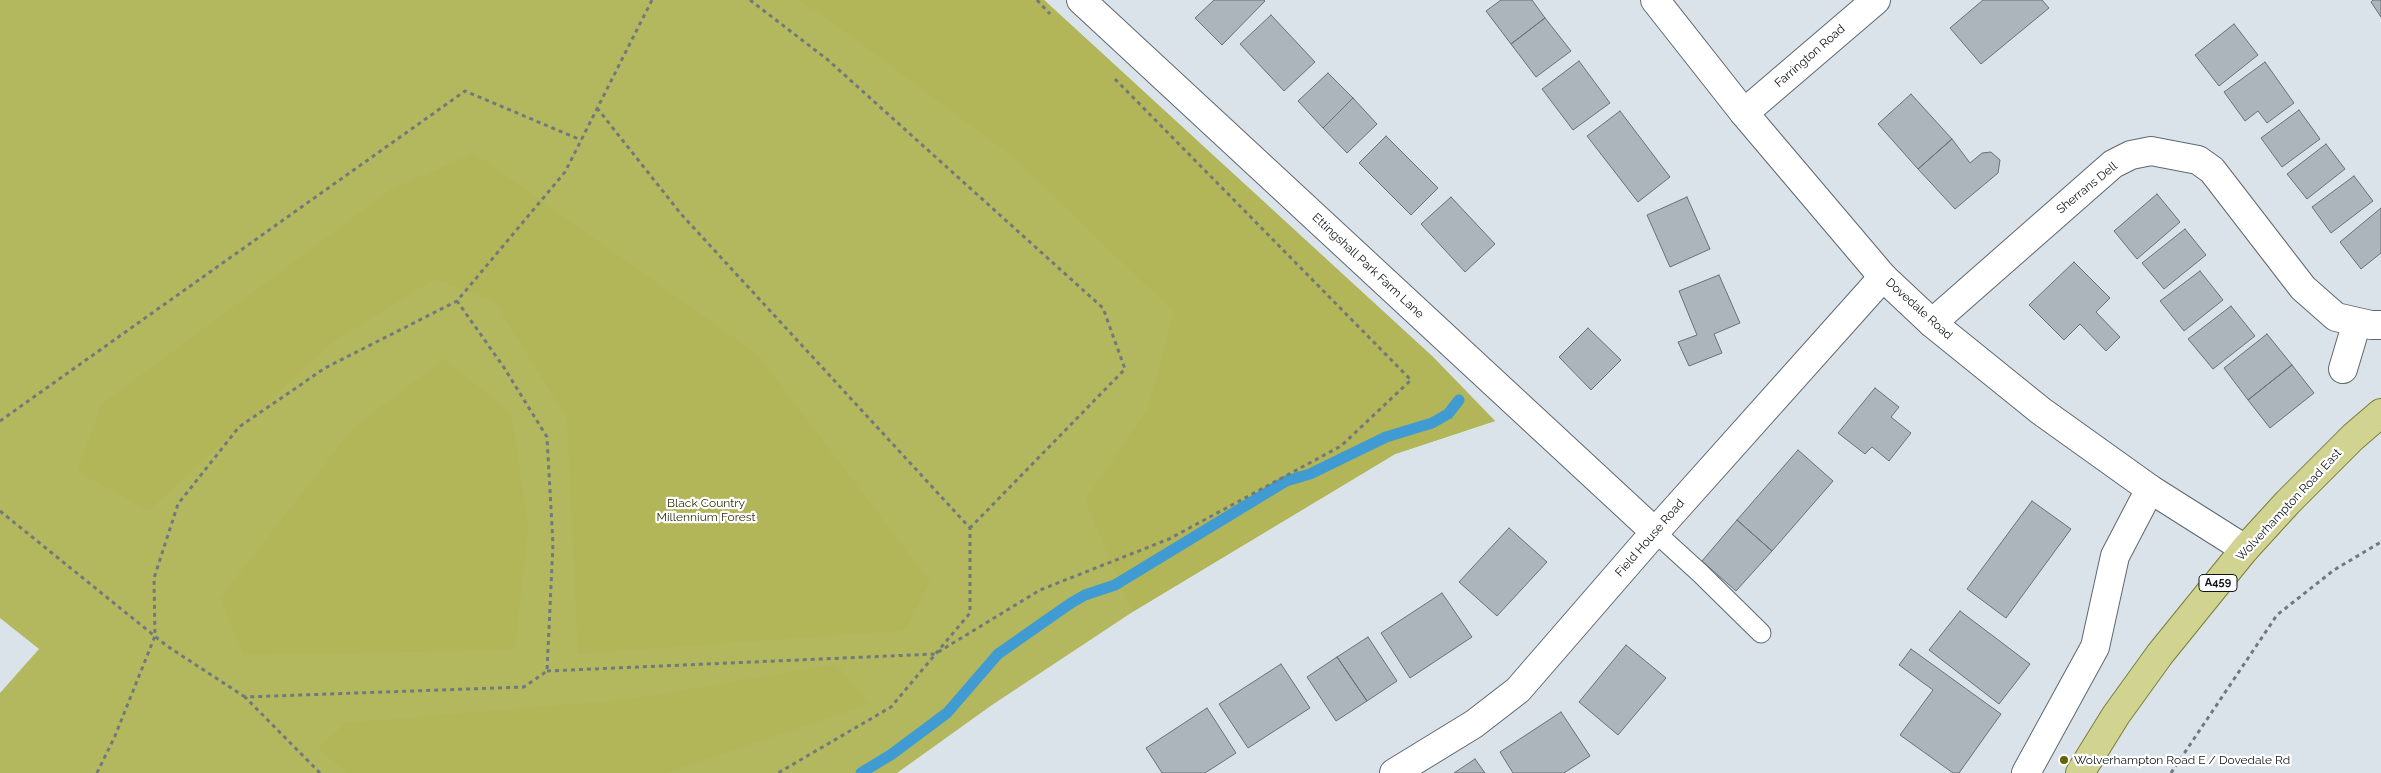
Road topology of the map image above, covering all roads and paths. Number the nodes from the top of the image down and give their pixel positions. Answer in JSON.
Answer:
{"nodes":[{"id":1,"x":652,"y":0,"type":"edge"},
{"id":2,"x":750,"y":0,"type":"edge"},
{"id":3,"x":1037,"y":0,"type":"edge"},
{"id":4,"x":1081,"y":0,"type":"edge"},
{"id":5,"x":1655,"y":0,"type":"edge"},
{"id":6,"x":1876,"y":0,"type":"edge"},
{"id":7,"x":1051,"y":14,"type":"dead end"},
{"id":8,"x":1106,"y":70,"type":"dead end"},
{"id":9,"x":597,"y":108,"type":"junction"},
{"id":10,"x":1744,"y":113,"type":"junction"},
{"id":11,"x":581,"y":140,"type":"junction"},
{"id":12,"x":1883,"y":276,"type":"junction"},
{"id":13,"x":456,"y":301,"type":"junction"},
{"id":14,"x":1932,"y":323,"type":"junction"},
{"id":15,"x":2369,"y":324,"type":"edge"},
{"id":16,"x":2343,"y":368,"type":"dead end"},
{"id":17,"x":2381,"y":413,"type":"edge"},
{"id":18,"x":0,"y":421,"type":"edge"},
{"id":19,"x":2150,"y":489,"type":"junction"},
{"id":20,"x":0,"y":511,"type":"edge"},
{"id":21,"x":970,"y":528,"type":"junction"},
{"id":22,"x":1655,"y":532,"type":"junction"},
{"id":23,"x":2381,"y":542,"type":"edge"},
{"id":24,"x":2245,"y":549,"type":"junction"},
{"id":25,"x":1761,"y":633,"type":"dead end"},
{"id":26,"x":155,"y":636,"type":"junction"},
{"id":27,"x":935,"y":654,"type":"junction"},
{"id":28,"x":547,"y":671,"type":"junction"},
{"id":29,"x":245,"y":697,"type":"junction"},
{"id":30,"x":97,"y":773,"type":"edge"},
{"id":31,"x":320,"y":773,"type":"edge"},
{"id":32,"x":778,"y":773,"type":"edge"},
{"id":33,"x":1394,"y":773,"type":"edge"},
{"id":34,"x":2026,"y":773,"type":"edge"},
{"id":35,"x":2080,"y":773,"type":"edge"},
{"id":36,"x":2171,"y":773,"type":"edge"}],
"edges":[{"from":1,"to":9,"type":"path"},
{"from":2,"to":21,"type":"path"},
{"from":3,"to":7,"type":"path"},
{"from":4,"to":22,"type":"street","name":"Ettingshall Park Farm Lane"},
{"from":5,"to":10,"type":"street","name":"Dovedale Road"},
{"from":6,"to":10,"type":"street","name":"Farrington Road"},
{"from":8,"to":27,"type":"path"},
{"from":9,"to":11,"type":"path"},
{"from":9,"to":21,"type":"path"},
{"from":10,"to":12,"type":"street","name":"Dovedale Road"},
{"from":11,"to":13,"type":"path"},
{"from":11,"to":18,"type":"path"},
{"from":12,"to":14,"type":"street","name":"Dovedale Road"},
{"from":12,"to":22,"type":"street","name":"Field House Road"},
{"from":13,"to":26,"type":"path"},
{"from":13,"to":28,"type":"path"},
{"from":14,"to":15,"type":"street","name":"Sherrans Dell"},
{"from":14,"to":19,"type":"street","name":"Dovedale Road"},
{"from":15,"to":16,"type":"street","name":"Sherrans Dell"},
{"from":17,"to":24,"type":"main road","name":"Wolverhampton Road East","number":"A459"},
{"from":19,"to":24,"type":"street","name":"Dovedale Road"},
{"from":19,"to":34,"type":"street"},
{"from":20,"to":26,"type":"path"},
{"from":21,"to":27,"type":"path"},
{"from":22,"to":25,"type":"lane"},
{"from":22,"to":33,"type":"street","name":"Field House Road"},
{"from":23,"to":36,"type":"path"},
{"from":24,"to":35,"type":"main road","name":"Wolverhampton Road East","number":"A459"},
{"from":26,"to":29,"type":"path"},
{"from":26,"to":30,"type":"path"},
{"from":27,"to":28,"type":"path"},
{"from":27,"to":32,"type":"path"},
{"from":28,"to":29,"type":"path"},
{"from":29,"to":31,"type":"path"}]}
